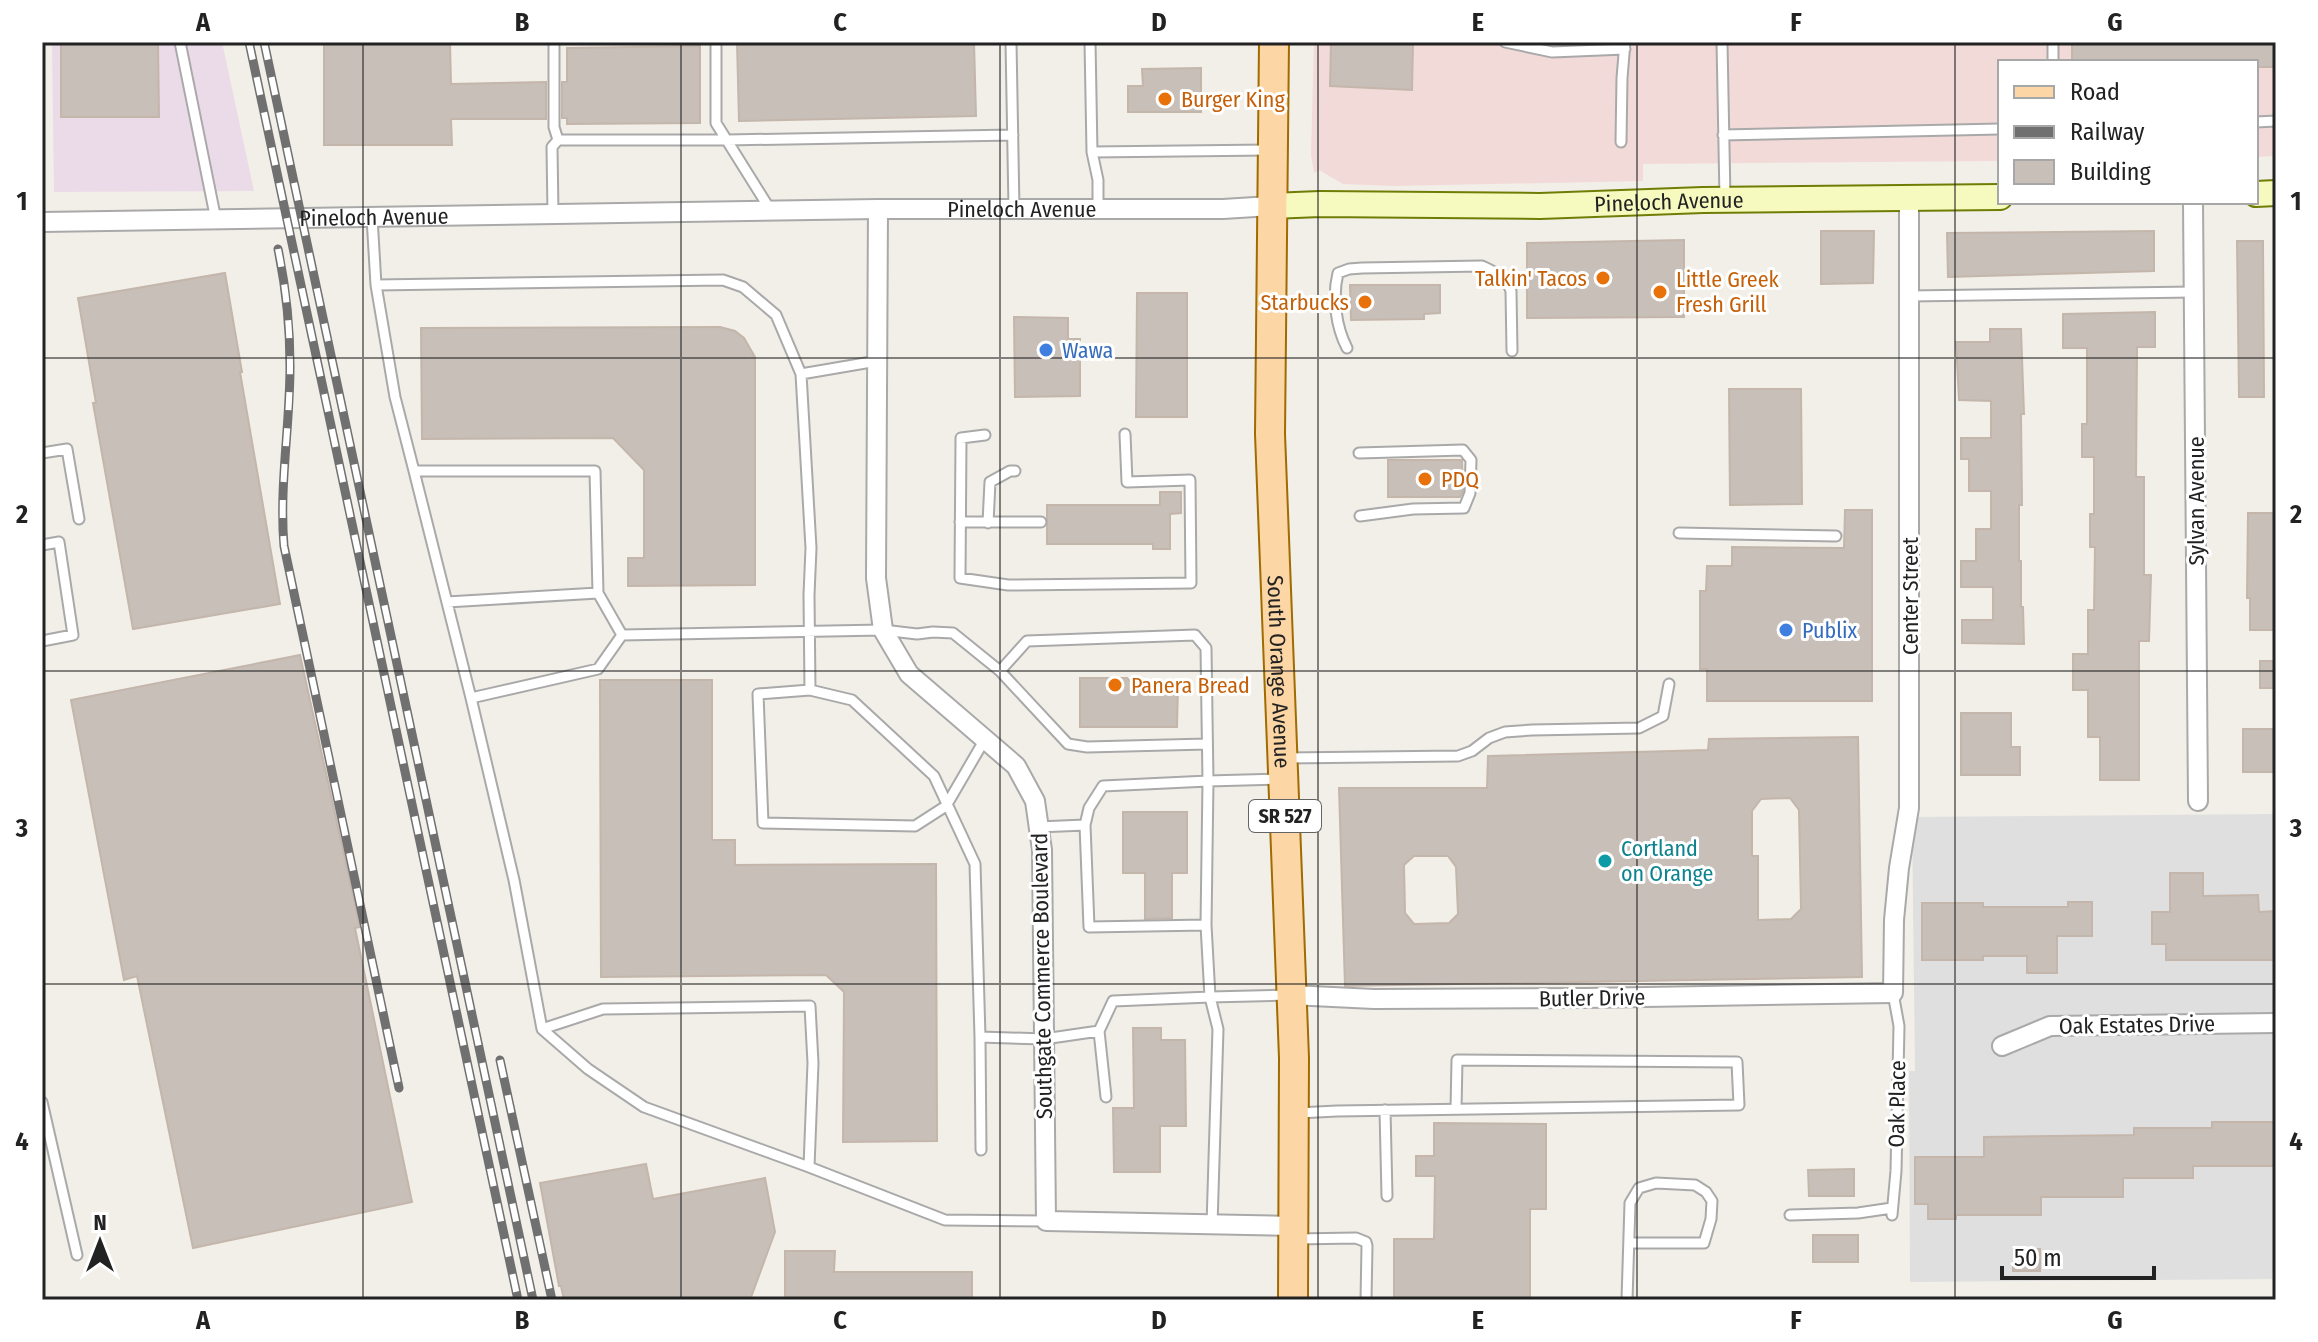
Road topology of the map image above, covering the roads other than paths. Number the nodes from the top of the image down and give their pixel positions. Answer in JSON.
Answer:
{"nodes":[{"id":1,"x":180,"y":42,"type":"edge"},
{"id":2,"x":554,"y":42,"type":"edge"},
{"id":3,"x":716,"y":42,"type":"edge"},
{"id":4,"x":1011,"y":42,"type":"edge"},
{"id":5,"x":1090,"y":42,"type":"edge"},
{"id":6,"x":1274,"y":42,"type":"edge"},
{"id":7,"x":1505,"y":42,"type":"edge"},
{"id":8,"x":1722,"y":42,"type":"edge"},
{"id":9,"x":1625,"y":45,"type":"edge"},
{"id":10,"x":1998,"y":129,"type":"edge"},
{"id":11,"x":1013,"y":135,"type":"junction"},
{"id":12,"x":1723,"y":135,"type":"junction"},
{"id":13,"x":558,"y":140,"type":"junction"},
{"id":14,"x":727,"y":140,"type":"junction"},
{"id":15,"x":1621,"y":142,"type":"dead end"},
{"id":16,"x":1272,"y":150,"type":"junction"},
{"id":17,"x":1092,"y":152,"type":"junction"},
{"id":18,"x":1998,"y":197,"type":"edge"},
{"id":19,"x":1909,"y":198,"type":"junction"},
{"id":20,"x":1725,"y":200,"type":"junction"},
{"id":21,"x":2193,"y":204,"type":"edge"},
{"id":22,"x":1271,"y":206,"type":"junction"},
{"id":23,"x":878,"y":209,"type":"junction"},
{"id":24,"x":1014,"y":209,"type":"junction"},
{"id":25,"x":1098,"y":209,"type":"junction"},
{"id":26,"x":771,"y":211,"type":"junction"},
{"id":27,"x":553,"y":214,"type":"junction"},
{"id":28,"x":372,"y":216,"type":"junction"},
{"id":29,"x":216,"y":220,"type":"junction"},
{"id":30,"x":42,"y":222,"type":"edge"},
{"id":31,"x":376,"y":285,"type":"junction"},
{"id":32,"x":2194,"y":292,"type":"junction"},
{"id":33,"x":1909,"y":296,"type":"junction"},
{"id":34,"x":1347,"y":348,"type":"dead end"},
{"id":35,"x":1512,"y":351,"type":"dead end"},
{"id":36,"x":877,"y":361,"type":"junction"},
{"id":37,"x":801,"y":374,"type":"junction"},
{"id":38,"x":1125,"y":434,"type":"dead end"},
{"id":39,"x":985,"y":435,"type":"dead end"},
{"id":40,"x":42,"y":453,"type":"edge"},
{"id":41,"x":1359,"y":453,"type":"dead end"},
{"id":42,"x":414,"y":471,"type":"junction"},
{"id":43,"x":1015,"y":471,"type":"dead end"},
{"id":44,"x":1360,"y":516,"type":"dead end"},
{"id":45,"x":79,"y":519,"type":"dead end"},
{"id":46,"x":960,"y":522,"type":"junction"},
{"id":47,"x":1041,"y":522,"type":"dead end"},
{"id":48,"x":988,"y":523,"type":"junction"},
{"id":49,"x":1679,"y":533,"type":"dead end"},
{"id":50,"x":1836,"y":536,"type":"dead end"},
{"id":51,"x":42,"y":545,"type":"edge"},
{"id":52,"x":598,"y":593,"type":"junction"},
{"id":53,"x":447,"y":602,"type":"junction"},
{"id":54,"x":883,"y":630,"type":"junction"},
{"id":55,"x":808,"y":632,"type":"junction"},
{"id":56,"x":622,"y":635,"type":"junction"},
{"id":57,"x":42,"y":641,"type":"edge"},
{"id":58,"x":1000,"y":671,"type":"junction"},
{"id":59,"x":1669,"y":684,"type":"dead end"},
{"id":60,"x":810,"y":690,"type":"junction"},
{"id":61,"x":471,"y":698,"type":"junction"},
{"id":62,"x":985,"y":739,"type":"junction"},
{"id":63,"x":1207,"y":744,"type":"junction"},
{"id":64,"x":1283,"y":769,"type":"junction"},
{"id":65,"x":1208,"y":781,"type":"junction"},
{"id":66,"x":2198,"y":801,"type":"dead end"},
{"id":67,"x":946,"y":806,"type":"junction"},
{"id":68,"x":1085,"y":825,"type":"junction"},
{"id":69,"x":1038,"y":827,"type":"junction"},
{"id":70,"x":1206,"y":925,"type":"junction"},
{"id":71,"x":1893,"y":993,"type":"junction"},
{"id":72,"x":1291,"y":995,"type":"junction"},
{"id":73,"x":1210,"y":997,"type":"junction"},
{"id":74,"x":2276,"y":1023,"type":"edge"},
{"id":75,"x":542,"y":1029,"type":"junction"},
{"id":76,"x":1099,"y":1031,"type":"junction"},
{"id":77,"x":980,"y":1037,"type":"junction"},
{"id":78,"x":1044,"y":1039,"type":"junction"},
{"id":79,"x":2002,"y":1046,"type":"dead end"},
{"id":80,"x":1106,"y":1097,"type":"dead end"},
{"id":81,"x":42,"y":1102,"type":"edge"},
{"id":82,"x":1456,"y":1109,"type":"junction"},
{"id":83,"x":1385,"y":1110,"type":"junction"},
{"id":84,"x":1294,"y":1113,"type":"junction"},
{"id":85,"x":981,"y":1150,"type":"dead end"},
{"id":86,"x":809,"y":1167,"type":"junction"},
{"id":87,"x":1387,"y":1196,"type":"dead end"},
{"id":88,"x":1790,"y":1215,"type":"dead end"},
{"id":89,"x":1046,"y":1221,"type":"junction"},
{"id":90,"x":1212,"y":1225,"type":"junction"},
{"id":91,"x":1294,"y":1232,"type":"junction"},
{"id":92,"x":1629,"y":1243,"type":"junction"},
{"id":93,"x":77,"y":1255,"type":"dead end"},
{"id":94,"x":1293,"y":1300,"type":"edge"},
{"id":95,"x":1366,"y":1300,"type":"edge"},
{"id":96,"x":1627,"y":1300,"type":"edge"}],
"edges":[{"from":1,"to":29,"type":"lane"},
{"from":2,"to":13,"type":"lane"},
{"from":3,"to":14,"type":"lane"},
{"from":4,"to":11,"type":"lane"},
{"from":5,"to":17,"type":"lane"},
{"from":6,"to":16,"type":"main road","name":"South Orange Avenue","number":"SR 527"},
{"from":7,"to":9,"type":"lane"},
{"from":8,"to":12,"type":"lane"},
{"from":9,"to":15,"type":"lane"},
{"from":10,"to":12,"type":"lane"},
{"from":11,"to":14,"type":"lane"},
{"from":11,"to":24,"type":"lane"},
{"from":12,"to":20,"type":"lane"},
{"from":13,"to":14,"type":"lane"},
{"from":13,"to":27,"type":"lane"},
{"from":14,"to":26,"type":"lane"},
{"from":16,"to":17,"type":"lane"},
{"from":16,"to":22,"type":"main road","name":"South Orange Avenue","number":"SR 527"},
{"from":17,"to":25,"type":"lane"},
{"from":18,"to":19,"type":"street","name":"Pineloch Avenue"},
{"from":19,"to":20,"type":"street","name":"Pineloch Avenue"},
{"from":19,"to":33,"type":"street","name":"Center Street"},
{"from":20,"to":22,"type":"street","name":"Pineloch Avenue"},
{"from":21,"to":32,"type":"street","name":"Sylvan Avenue"},
{"from":22,"to":25,"type":"street","name":"Pineloch Avenue"},
{"from":22,"to":64,"type":"main road","name":"South Orange Avenue","number":"SR 527"},
{"from":23,"to":24,"type":"street","name":"Pineloch Avenue"},
{"from":23,"to":26,"type":"street","name":"Pineloch Avenue"},
{"from":23,"to":36,"type":"street","name":"Southgate Commerce Boulevard"},
{"from":24,"to":25,"type":"street","name":"Pineloch Avenue"},
{"from":26,"to":27,"type":"street","name":"Pineloch Avenue"},
{"from":27,"to":28,"type":"street","name":"Pineloch Avenue"},
{"from":28,"to":29,"type":"street","name":"Pineloch Avenue"},
{"from":28,"to":31,"type":"lane"},
{"from":29,"to":30,"type":"street","name":"Pineloch Avenue"},
{"from":31,"to":37,"type":"lane"},
{"from":31,"to":42,"type":"lane"},
{"from":32,"to":33,"type":"lane"},
{"from":32,"to":66,"type":"street","name":"Sylvan Avenue"},
{"from":33,"to":71,"type":"street","name":"Center Street"},
{"from":34,"to":35,"type":"lane"},
{"from":36,"to":37,"type":"lane"},
{"from":36,"to":54,"type":"street","name":"Southgate Commerce Boulevard"},
{"from":37,"to":55,"type":"lane"},
{"from":38,"to":46,"type":"lane"},
{"from":39,"to":46,"type":"lane"},
{"from":40,"to":45,"type":"lane"},
{"from":41,"to":44,"type":"lane"},
{"from":42,"to":52,"type":"lane"},
{"from":42,"to":53,"type":"lane"},
{"from":43,"to":48,"type":"lane"},
{"from":46,"to":48,"type":"lane"},
{"from":47,"to":48,"type":"lane"},
{"from":49,"to":50,"type":"lane"},
{"from":51,"to":57,"type":"lane"},
{"from":52,"to":53,"type":"lane"},
{"from":52,"to":56,"type":"lane"},
{"from":53,"to":61,"type":"lane"},
{"from":54,"to":55,"type":"lane"},
{"from":54,"to":58,"type":"lane"},
{"from":54,"to":62,"type":"street","name":"Southgate Commerce Boulevard"},
{"from":55,"to":56,"type":"lane"},
{"from":55,"to":60,"type":"lane"},
{"from":56,"to":61,"type":"lane"},
{"from":58,"to":63,"type":"lane"},
{"from":58,"to":63,"type":"lane"},
{"from":59,"to":64,"type":"lane"},
{"from":60,"to":67,"type":"lane"},
{"from":60,"to":67,"type":"lane"},
{"from":61,"to":75,"type":"lane"},
{"from":62,"to":67,"type":"lane"},
{"from":62,"to":69,"type":"street","name":"Southgate Commerce Boulevard"},
{"from":63,"to":65,"type":"lane"},
{"from":64,"to":65,"type":"lane"},
{"from":64,"to":72,"type":"main road","name":"South Orange Avenue","number":"SR 527"},
{"from":65,"to":68,"type":"lane"},
{"from":65,"to":70,"type":"lane"},
{"from":67,"to":77,"type":"lane"},
{"from":68,"to":69,"type":"lane"},
{"from":68,"to":70,"type":"lane"},
{"from":69,"to":78,"type":"street","name":"Southgate Commerce Boulevard"},
{"from":70,"to":73,"type":"lane"},
{"from":71,"to":72,"type":"street","name":"Butler Drive"},
{"from":71,"to":88,"type":"lane","name":"Oak Place"},
{"from":72,"to":73,"type":"lane"},
{"from":72,"to":84,"type":"main road","name":"South Orange Avenue","number":"SR 527"},
{"from":73,"to":76,"type":"lane"},
{"from":73,"to":90,"type":"lane"},
{"from":74,"to":79,"type":"street","name":"Oak Estates Drive"},
{"from":75,"to":86,"type":"lane"},
{"from":75,"to":86,"type":"lane"},
{"from":76,"to":78,"type":"lane"},
{"from":76,"to":80,"type":"lane"},
{"from":77,"to":78,"type":"lane"},
{"from":77,"to":85,"type":"lane"},
{"from":78,"to":89,"type":"street","name":"Southgate Commerce Boulevard"},
{"from":81,"to":93,"type":"lane"},
{"from":82,"to":82,"type":"lane"},
{"from":82,"to":83,"type":"lane"},
{"from":83,"to":84,"type":"lane"},
{"from":83,"to":87,"type":"lane"},
{"from":84,"to":91,"type":"main road","name":"South Orange Avenue","number":"SR 527"},
{"from":86,"to":89,"type":"lane"},
{"from":89,"to":90,"type":"street"},
{"from":90,"to":91,"type":"street"},
{"from":91,"to":94,"type":"main road","name":"South Orange Avenue","number":"SR 527"},
{"from":91,"to":95,"type":"lane"},
{"from":92,"to":92,"type":"lane"},
{"from":92,"to":96,"type":"lane"}]}
